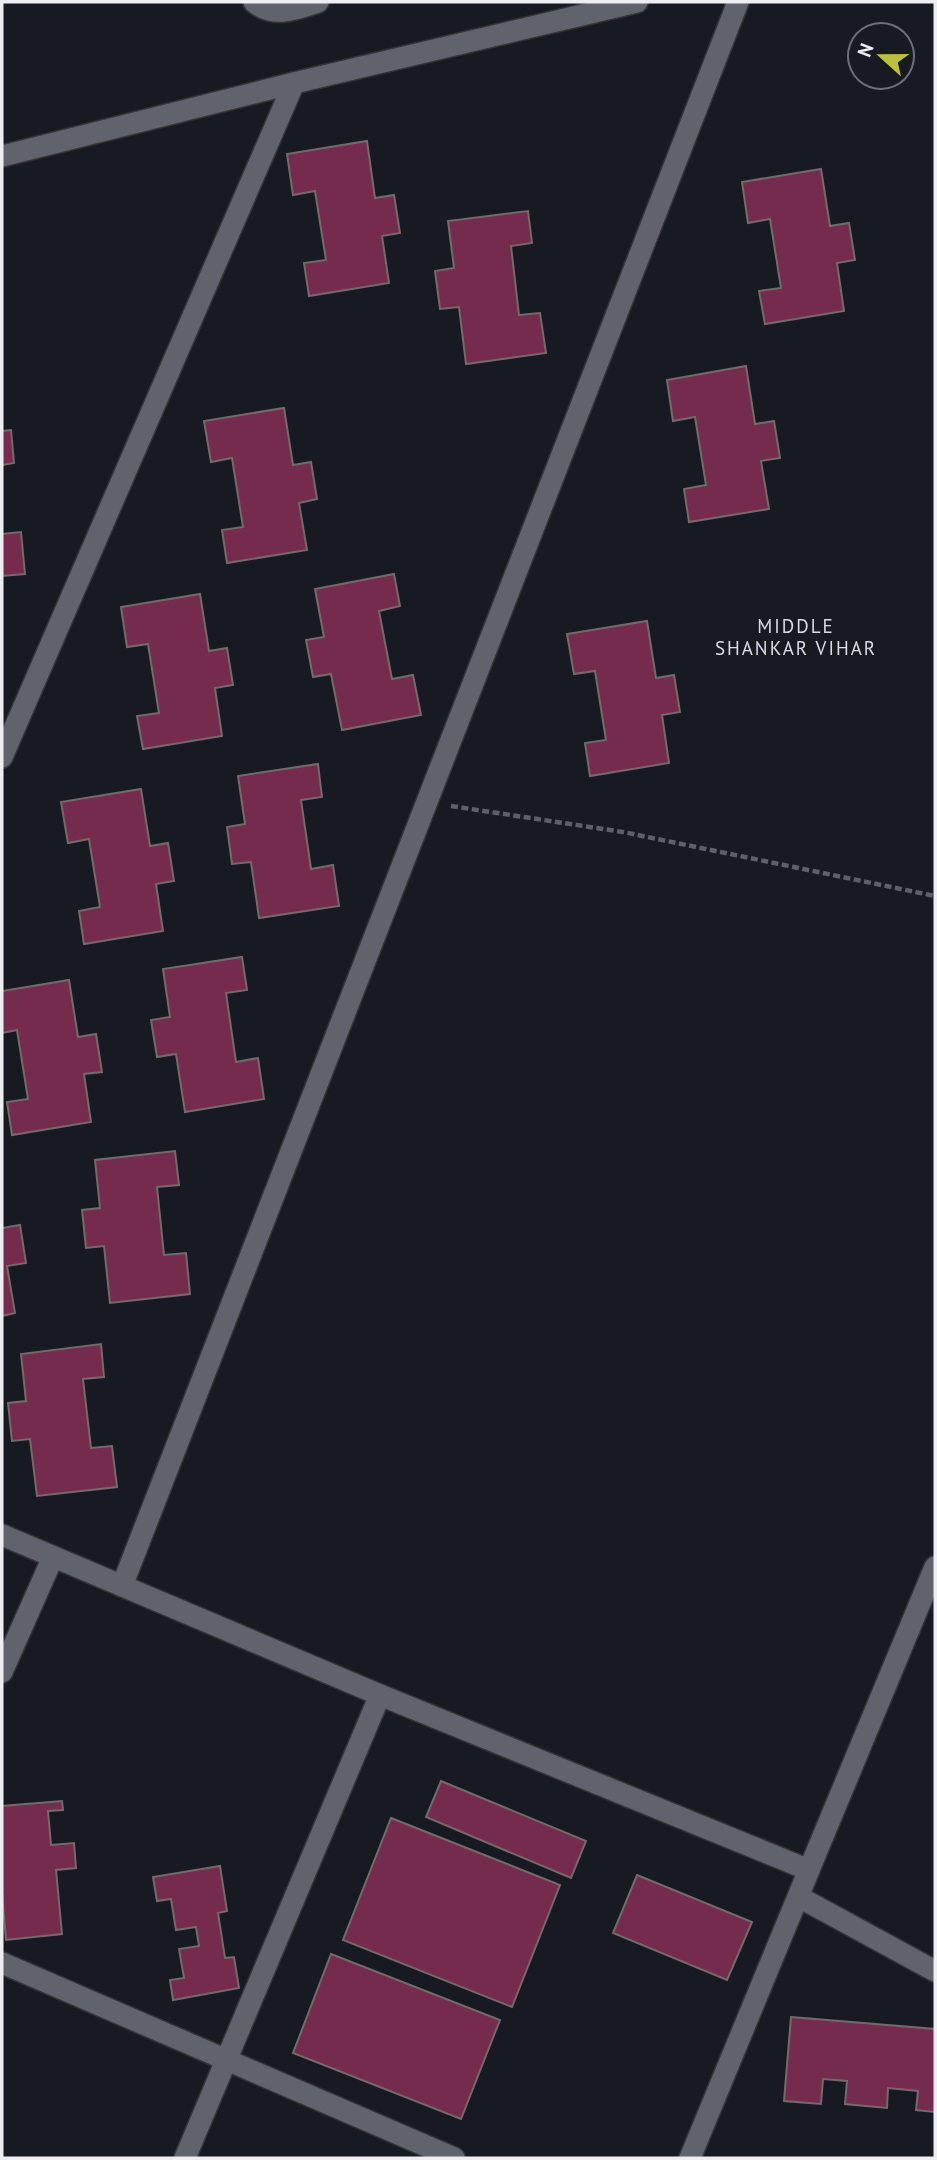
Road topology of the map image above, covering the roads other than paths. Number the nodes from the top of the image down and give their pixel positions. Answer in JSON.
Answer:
{"nodes":[{"id":1,"x":254,"y":2,"type":"edge"},
{"id":2,"x":318,"y":2,"type":"edge"},
{"id":3,"x":637,"y":2,"type":"edge"},
{"id":4,"x":738,"y":2,"type":"edge"},
{"id":5,"x":294,"y":83,"type":"junction"},
{"id":6,"x":2,"y":156,"type":"edge"},
{"id":7,"x":2,"y":757,"type":"edge"},
{"id":8,"x":2,"y":1535,"type":"edge"},
{"id":9,"x":53,"y":1557,"type":"junction"},
{"id":10,"x":935,"y":1567,"type":"edge"},
{"id":11,"x":122,"y":1586,"type":"junction"},
{"id":12,"x":2,"y":1672,"type":"edge"},
{"id":13,"x":380,"y":1695,"type":"junction"},
{"id":14,"x":809,"y":1870,"type":"junction"},
{"id":15,"x":799,"y":1897,"type":"junction"},
{"id":16,"x":2,"y":1963,"type":"edge"},
{"id":17,"x":935,"y":1971,"type":"edge"},
{"id":18,"x":227,"y":2059,"type":"junction"},
{"id":19,"x":185,"y":2158,"type":"edge"},
{"id":20,"x":454,"y":2158,"type":"edge"},
{"id":21,"x":690,"y":2158,"type":"edge"}],
"edges":[{"from":1,"to":2,"type":"street"},
{"from":3,"to":5,"type":"street"},
{"from":4,"to":11,"type":"street"},
{"from":5,"to":6,"type":"street"},
{"from":5,"to":7,"type":"street"},
{"from":8,"to":9,"type":"street"},
{"from":9,"to":11,"type":"street"},
{"from":9,"to":12,"type":"street"},
{"from":10,"to":14,"type":"street"},
{"from":11,"to":13,"type":"street"},
{"from":13,"to":14,"type":"street"},
{"from":13,"to":18,"type":"street"},
{"from":14,"to":15,"type":"street"},
{"from":15,"to":17,"type":"street"},
{"from":15,"to":21,"type":"street"},
{"from":16,"to":18,"type":"street"},
{"from":18,"to":19,"type":"street"},
{"from":18,"to":20,"type":"street"}]}
